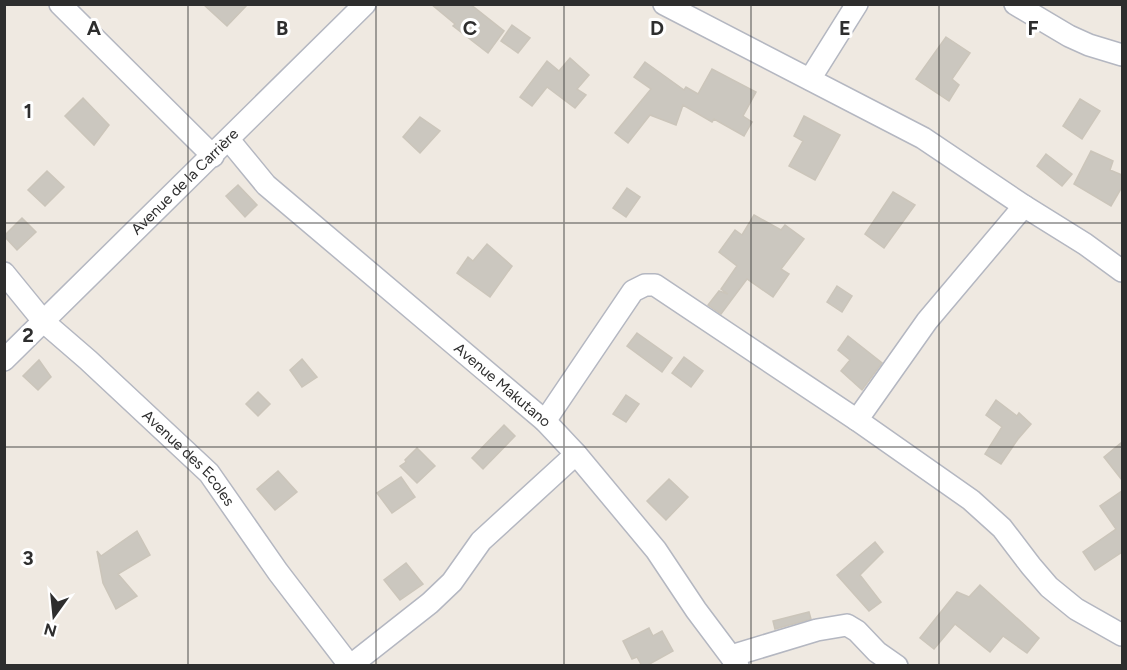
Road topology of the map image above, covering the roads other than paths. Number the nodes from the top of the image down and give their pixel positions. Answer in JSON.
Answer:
{"nodes":[{"id":1,"x":60,"y":4,"type":"edge"},
{"id":2,"x":365,"y":4,"type":"edge"},
{"id":3,"x":664,"y":4,"type":"edge"},
{"id":4,"x":858,"y":4,"type":"edge"},
{"id":5,"x":1015,"y":4,"type":"edge"},
{"id":6,"x":1122,"y":55,"type":"edge"},
{"id":7,"x":810,"y":79,"type":"junction"},
{"id":8,"x":229,"y":140,"type":"junction"},
{"id":9,"x":213,"y":156,"type":"junction"},
{"id":10,"x":1024,"y":206,"type":"junction"},
{"id":11,"x":1122,"y":271,"type":"edge"},
{"id":12,"x":4,"y":273,"type":"edge"},
{"id":13,"x":44,"y":322,"type":"junction"},
{"id":14,"x":4,"y":360,"type":"edge"},
{"id":15,"x":857,"y":420,"type":"junction"},
{"id":16,"x":545,"y":421,"type":"junction"},
{"id":17,"x":576,"y":454,"type":"junction"},
{"id":18,"x":1122,"y":635,"type":"edge"},
{"id":19,"x":734,"y":661,"type":"edge"},
{"id":20,"x":350,"y":666,"type":"edge"},
{"id":21,"x":897,"y":666,"type":"edge"}],
"edges":[{"from":1,"to":9,"type":"street"},
{"from":2,"to":8,"type":"street","name":"Avenue de la Carrière"},
{"from":3,"to":7,"type":"street"},
{"from":4,"to":7,"type":"street"},
{"from":5,"to":6,"type":"street"},
{"from":7,"to":10,"type":"street"},
{"from":8,"to":9,"type":"street","name":"Avenue de la Carrière"},
{"from":8,"to":16,"type":"street","name":"Avenue Makutano"},
{"from":9,"to":13,"type":"street","name":"Avenue de la Carrière"},
{"from":10,"to":11,"type":"street"},
{"from":10,"to":15,"type":"street"},
{"from":12,"to":13,"type":"street","name":"Avenue des Ecoles"},
{"from":13,"to":14,"type":"street","name":"Avenue de la Carrière"},
{"from":13,"to":20,"type":"street","name":"Avenue des Ecoles"},
{"from":15,"to":16,"type":"street"},
{"from":15,"to":18,"type":"street"},
{"from":16,"to":17,"type":"street","name":"Avenue Makutano"},
{"from":17,"to":19,"type":"street","name":"Avenue Makutano"},
{"from":17,"to":20,"type":"street"},
{"from":19,"to":21,"type":"street"}]}
